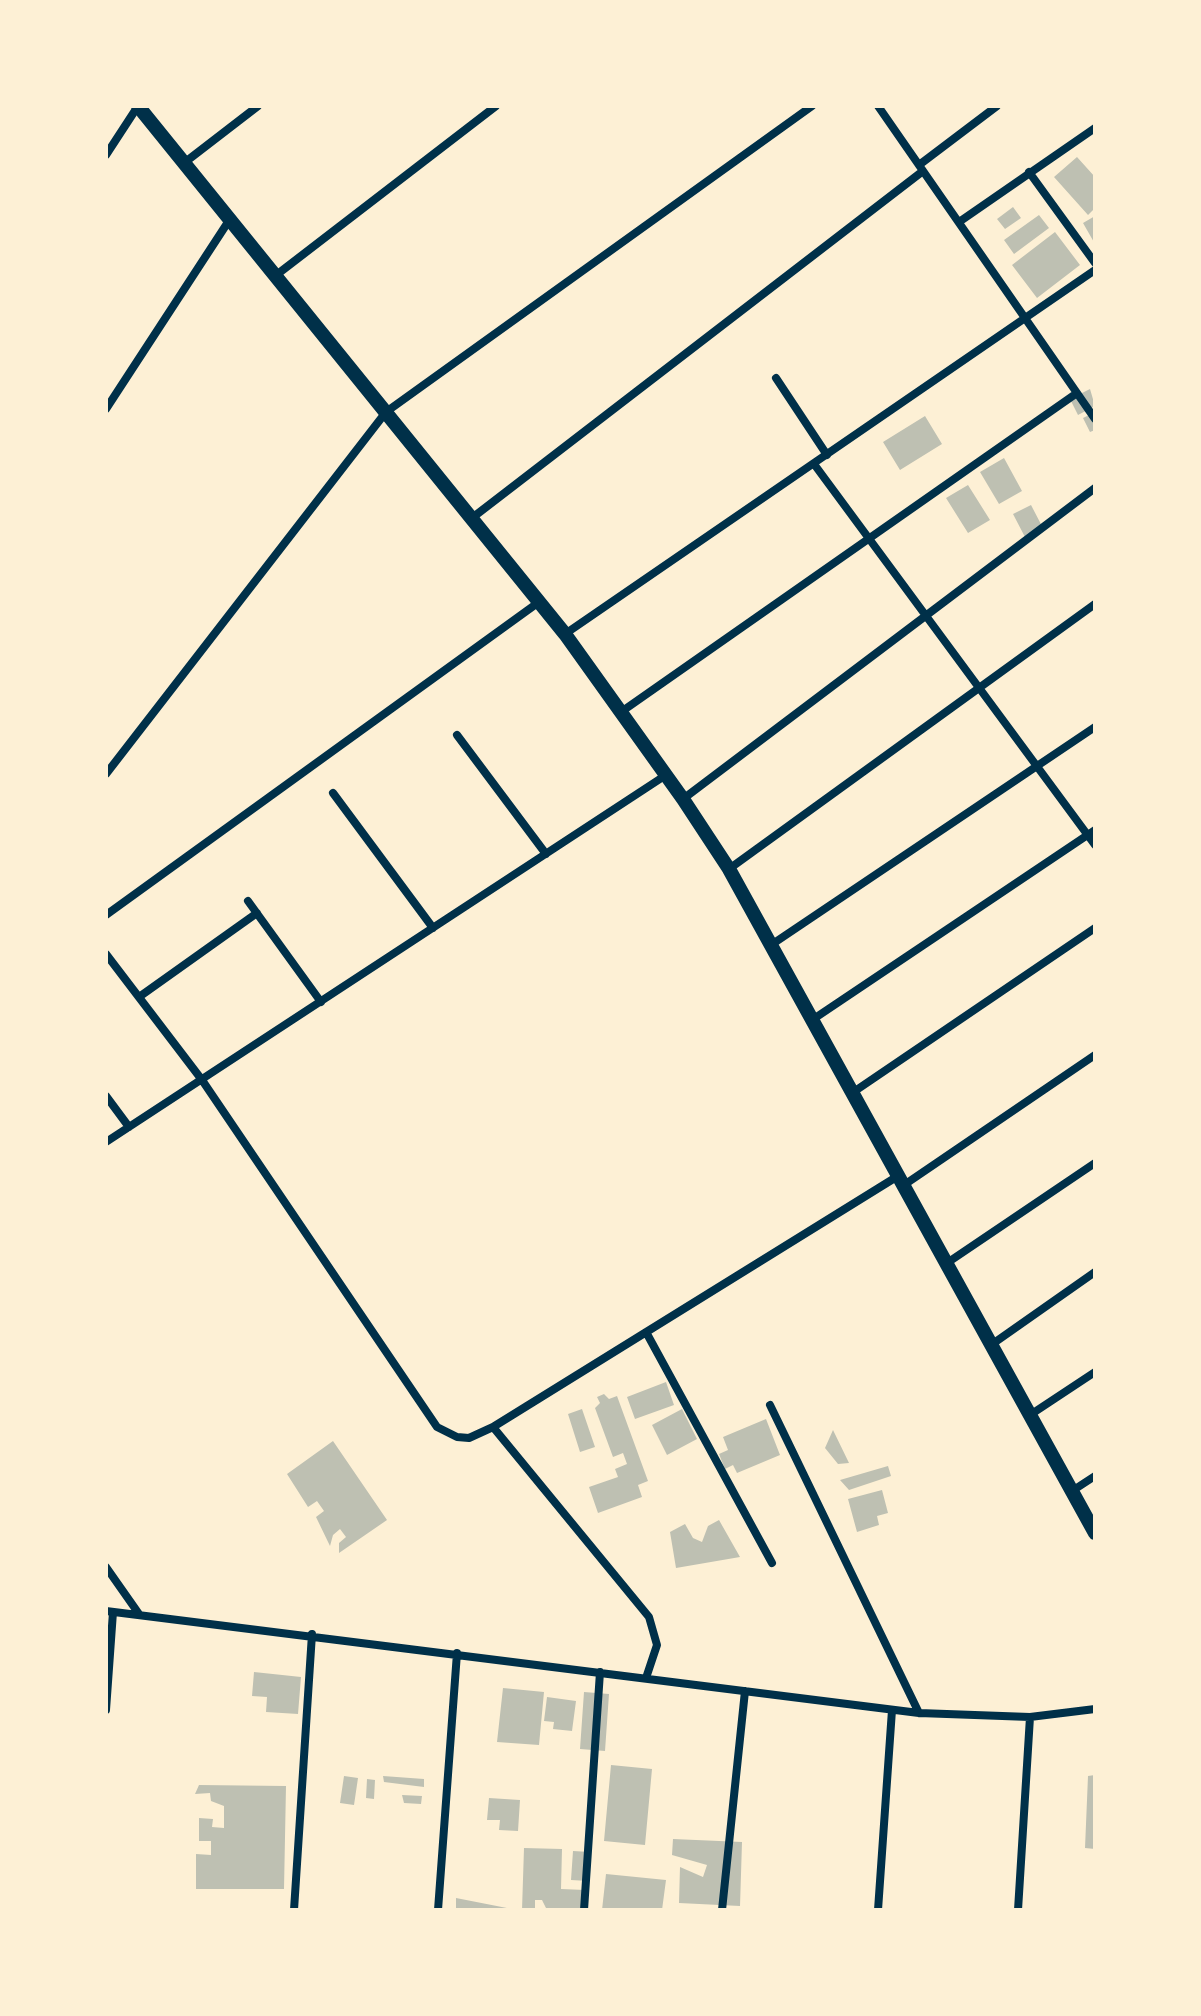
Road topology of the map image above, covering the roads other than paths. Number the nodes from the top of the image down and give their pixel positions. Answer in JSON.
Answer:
{"nodes":[{"id":1,"x":138,"y":106,"type":"edge"},
{"id":2,"x":258,"y":106,"type":"edge"},
{"id":3,"x":496,"y":106,"type":"edge"},
{"id":4,"x":812,"y":106,"type":"edge"},
{"id":5,"x":878,"y":106,"type":"edge"},
{"id":6,"x":997,"y":106,"type":"edge"},
{"id":7,"x":1095,"y":128,"type":"edge"},
{"id":8,"x":106,"y":155,"type":"edge"},
{"id":9,"x":184,"y":163,"type":"junction"},
{"id":10,"x":921,"y":168,"type":"junction"},
{"id":11,"x":1029,"y":172,"type":"junction"},
{"id":12,"x":230,"y":219,"type":"junction"},
{"id":13,"x":959,"y":222,"type":"junction"},
{"id":14,"x":1095,"y":263,"type":"edge"},
{"id":15,"x":1095,"y":270,"type":"edge"},
{"id":16,"x":275,"y":276,"type":"junction"},
{"id":17,"x":1026,"y":319,"type":"junction"},
{"id":18,"x":776,"y":378,"type":"dead end"},
{"id":19,"x":1077,"y":393,"type":"junction"},
{"id":20,"x":106,"y":409,"type":"edge"},
{"id":21,"x":386,"y":412,"type":"junction"},
{"id":22,"x":1095,"y":419,"type":"edge"},
{"id":23,"x":827,"y":455,"type":"junction"},
{"id":24,"x":814,"y":464,"type":"junction"},
{"id":25,"x":1095,"y":488,"type":"edge"},
{"id":26,"x":472,"y":518,"type":"junction"},
{"id":27,"x":869,"y":539,"type":"junction"},
{"id":28,"x":539,"y":602,"type":"junction"},
{"id":29,"x":1095,"y":604,"type":"edge"},
{"id":30,"x":927,"y":617,"type":"junction"},
{"id":31,"x":565,"y":634,"type":"junction"},
{"id":32,"x":979,"y":689,"type":"junction"},
{"id":33,"x":621,"y":712,"type":"junction"},
{"id":34,"x":1095,"y":727,"type":"edge"},
{"id":35,"x":457,"y":735,"type":"dead end"},
{"id":36,"x":1037,"y":768,"type":"junction"},
{"id":37,"x":106,"y":774,"type":"edge"},
{"id":38,"x":666,"y":775,"type":"junction"},
{"id":39,"x":333,"y":793,"type":"dead end"},
{"id":40,"x":683,"y":799,"type":"junction"},
{"id":41,"x":1091,"y":832,"type":"edge"},
{"id":42,"x":1095,"y":845,"type":"edge"},
{"id":43,"x":546,"y":854,"type":"junction"},
{"id":44,"x":729,"y":869,"type":"junction"},
{"id":45,"x":248,"y":901,"type":"dead end"},
{"id":46,"x":257,"y":913,"type":"junction"},
{"id":47,"x":106,"y":915,"type":"edge"},
{"id":48,"x":433,"y":928,"type":"junction"},
{"id":49,"x":1095,"y":928,"type":"edge"},
{"id":50,"x":771,"y":945,"type":"junction"},
{"id":51,"x":106,"y":954,"type":"edge"},
{"id":52,"x":139,"y":997,"type":"junction"},
{"id":53,"x":321,"y":1002,"type":"junction"},
{"id":54,"x":812,"y":1020,"type":"junction"},
{"id":55,"x":1095,"y":1055,"type":"edge"},
{"id":56,"x":202,"y":1080,"type":"junction"},
{"id":57,"x":852,"y":1093,"type":"junction"},
{"id":58,"x":106,"y":1096,"type":"edge"},
{"id":59,"x":129,"y":1127,"type":"junction"},
{"id":60,"x":106,"y":1142,"type":"edge"},
{"id":61,"x":1095,"y":1163,"type":"edge"},
{"id":62,"x":901,"y":1181,"type":"junction"},
{"id":63,"x":947,"y":1263,"type":"junction"},
{"id":64,"x":1095,"y":1272,"type":"edge"},
{"id":65,"x":646,"y":1332,"type":"junction"},
{"id":66,"x":991,"y":1345,"type":"junction"},
{"id":67,"x":1095,"y":1372,"type":"edge"},
{"id":68,"x":770,"y":1405,"type":"dead end"},
{"id":69,"x":1030,"y":1415,"type":"junction"},
{"id":70,"x":493,"y":1427,"type":"junction"},
{"id":71,"x":1095,"y":1476,"type":"edge"},
{"id":72,"x":1072,"y":1491,"type":"junction"},
{"id":73,"x":1095,"y":1533,"type":"edge"},
{"id":74,"x":772,"y":1563,"type":"dead end"},
{"id":75,"x":106,"y":1567,"type":"edge"},
{"id":76,"x":110,"y":1611,"type":"edge"},
{"id":77,"x":139,"y":1614,"type":"junction"},
{"id":78,"x":312,"y":1634,"type":"junction"},
{"id":79,"x":457,"y":1653,"type":"junction"},
{"id":80,"x":600,"y":1672,"type":"junction"},
{"id":81,"x":646,"y":1678,"type":"junction"},
{"id":82,"x":745,"y":1691,"type":"junction"},
{"id":83,"x":1095,"y":1709,"type":"edge"},
{"id":84,"x":106,"y":1710,"type":"edge"},
{"id":85,"x":892,"y":1710,"type":"junction"},
{"id":86,"x":919,"y":1713,"type":"junction"},
{"id":87,"x":1030,"y":1717,"type":"junction"},
{"id":88,"x":294,"y":1910,"type":"edge"},
{"id":89,"x":438,"y":1910,"type":"edge"},
{"id":90,"x":584,"y":1910,"type":"edge"},
{"id":91,"x":722,"y":1910,"type":"edge"},
{"id":92,"x":878,"y":1910,"type":"edge"},
{"id":93,"x":1018,"y":1910,"type":"edge"}],
"edges":[{"from":1,"to":8,"type":"street"},
{"from":1,"to":9,"type":"street"},
{"from":2,"to":9,"type":"street"},
{"from":3,"to":16,"type":"street"},
{"from":4,"to":21,"type":"street"},
{"from":5,"to":10,"type":"street"},
{"from":6,"to":10,"type":"street"},
{"from":7,"to":11,"type":"street"},
{"from":9,"to":12,"type":"street"},
{"from":10,"to":13,"type":"street"},
{"from":10,"to":26,"type":"street"},
{"from":11,"to":13,"type":"street"},
{"from":11,"to":14,"type":"street"},
{"from":12,"to":16,"type":"street"},
{"from":12,"to":20,"type":"street"},
{"from":13,"to":17,"type":"street"},
{"from":15,"to":17,"type":"street"},
{"from":16,"to":21,"type":"street"},
{"from":17,"to":19,"type":"street"},
{"from":17,"to":23,"type":"street"},
{"from":18,"to":23,"type":"street"},
{"from":19,"to":22,"type":"street"},
{"from":19,"to":27,"type":"street"},
{"from":21,"to":26,"type":"street"},
{"from":21,"to":37,"type":"street"},
{"from":23,"to":24,"type":"street"},
{"from":24,"to":27,"type":"street"},
{"from":24,"to":31,"type":"street"},
{"from":25,"to":30,"type":"street"},
{"from":26,"to":28,"type":"street"},
{"from":27,"to":30,"type":"street"},
{"from":27,"to":33,"type":"street"},
{"from":28,"to":31,"type":"street"},
{"from":28,"to":47,"type":"street"},
{"from":29,"to":32,"type":"street"},
{"from":30,"to":32,"type":"street"},
{"from":30,"to":40,"type":"street"},
{"from":31,"to":33,"type":"street"},
{"from":32,"to":36,"type":"street"},
{"from":32,"to":44,"type":"street"},
{"from":33,"to":38,"type":"street"},
{"from":34,"to":36,"type":"street"},
{"from":35,"to":43,"type":"street"},
{"from":36,"to":41,"type":"street"},
{"from":36,"to":50,"type":"street"},
{"from":38,"to":40,"type":"street"},
{"from":38,"to":43,"type":"street"},
{"from":39,"to":48,"type":"street"},
{"from":40,"to":44,"type":"street"},
{"from":41,"to":42,"type":"street"},
{"from":41,"to":54,"type":"street"},
{"from":43,"to":48,"type":"street"},
{"from":44,"to":50,"type":"street"},
{"from":45,"to":46,"type":"street"},
{"from":46,"to":52,"type":"street"},
{"from":46,"to":53,"type":"street"},
{"from":48,"to":53,"type":"street"},
{"from":49,"to":57,"type":"street"},
{"from":50,"to":54,"type":"street"},
{"from":51,"to":52,"type":"street"},
{"from":52,"to":56,"type":"street"},
{"from":53,"to":56,"type":"street"},
{"from":54,"to":57,"type":"street"},
{"from":55,"to":62,"type":"street"},
{"from":56,"to":59,"type":"street"},
{"from":56,"to":70,"type":"street"},
{"from":57,"to":62,"type":"street"},
{"from":58,"to":59,"type":"street"},
{"from":59,"to":60,"type":"street"},
{"from":61,"to":63,"type":"street"},
{"from":62,"to":63,"type":"street"},
{"from":62,"to":65,"type":"street"},
{"from":63,"to":66,"type":"street"},
{"from":64,"to":66,"type":"street"},
{"from":65,"to":70,"type":"street"},
{"from":65,"to":74,"type":"street"},
{"from":66,"to":69,"type":"street"},
{"from":67,"to":69,"type":"street"},
{"from":68,"to":86,"type":"street"},
{"from":69,"to":72,"type":"street"},
{"from":70,"to":81,"type":"street"},
{"from":71,"to":72,"type":"street"},
{"from":72,"to":73,"type":"street"},
{"from":75,"to":77,"type":"street"},
{"from":76,"to":77,"type":"street"},
{"from":76,"to":84,"type":"street"},
{"from":77,"to":78,"type":"street"},
{"from":78,"to":79,"type":"street"},
{"from":78,"to":88,"type":"street"},
{"from":79,"to":80,"type":"street"},
{"from":79,"to":89,"type":"street"},
{"from":80,"to":81,"type":"street"},
{"from":80,"to":90,"type":"street"},
{"from":81,"to":82,"type":"street"},
{"from":82,"to":85,"type":"street"},
{"from":82,"to":91,"type":"street"},
{"from":83,"to":87,"type":"street"},
{"from":85,"to":86,"type":"street"},
{"from":85,"to":92,"type":"street"},
{"from":86,"to":87,"type":"street"},
{"from":87,"to":93,"type":"street"}]}
